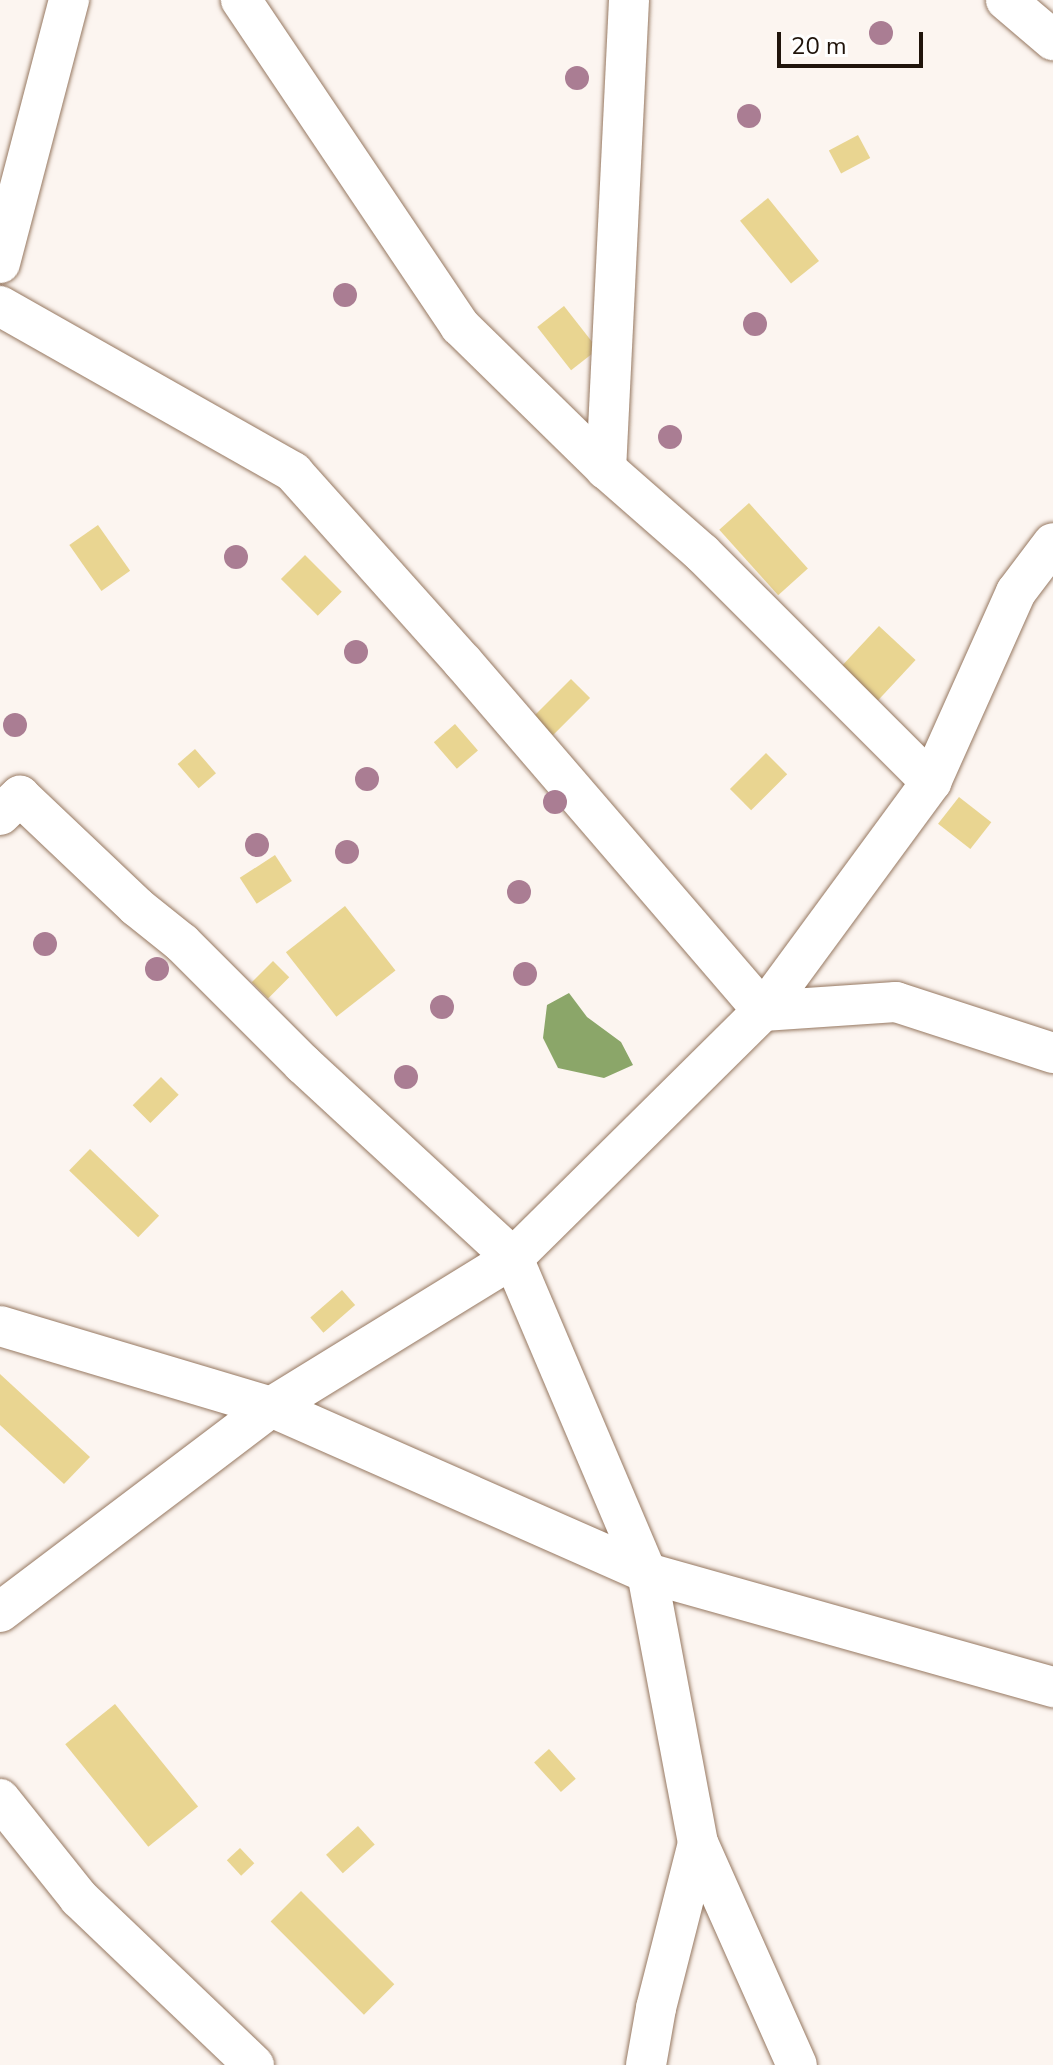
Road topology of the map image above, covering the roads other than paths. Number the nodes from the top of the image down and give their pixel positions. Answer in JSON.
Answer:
{"nodes":[{"id":1,"x":69,"y":0,"type":"edge"},
{"id":2,"x":241,"y":0,"type":"edge"},
{"id":3,"x":629,"y":0,"type":"edge"},
{"id":4,"x":1006,"y":0,"type":"edge"},
{"id":5,"x":1053,"y":40,"type":"edge"},
{"id":6,"x":0,"y":263,"type":"edge"},
{"id":7,"x":0,"y":306,"type":"edge"},
{"id":8,"x":606,"y":469,"type":"junction"},
{"id":9,"x":1053,"y":543,"type":"edge"},
{"id":10,"x":931,"y":782,"type":"junction"},
{"id":11,"x":0,"y":815,"type":"edge"},
{"id":12,"x":763,"y":1011,"type":"junction"},
{"id":13,"x":1053,"y":1053,"type":"edge"},
{"id":14,"x":513,"y":1258,"type":"junction"},
{"id":15,"x":0,"y":1326,"type":"edge"},
{"id":16,"x":271,"y":1407,"type":"junction"},
{"id":17,"x":647,"y":1573,"type":"junction"},
{"id":18,"x":0,"y":1612,"type":"edge"},
{"id":19,"x":1053,"y":1687,"type":"edge"},
{"id":20,"x":0,"y":1799,"type":"edge"},
{"id":21,"x":698,"y":1843,"type":"junction"},
{"id":22,"x":254,"y":2065,"type":"edge"},
{"id":23,"x":646,"y":2065,"type":"edge"},
{"id":24,"x":797,"y":2065,"type":"edge"}],
"edges":[{"from":1,"to":6,"type":"street"},
{"from":2,"to":8,"type":"street"},
{"from":3,"to":8,"type":"street"},
{"from":4,"to":5,"type":"street"},
{"from":7,"to":12,"type":"street"},
{"from":8,"to":10,"type":"street"},
{"from":9,"to":10,"type":"street"},
{"from":10,"to":12,"type":"street"},
{"from":11,"to":14,"type":"street"},
{"from":12,"to":13,"type":"street"},
{"from":12,"to":14,"type":"street"},
{"from":14,"to":16,"type":"street"},
{"from":14,"to":17,"type":"street"},
{"from":15,"to":16,"type":"street"},
{"from":16,"to":17,"type":"street"},
{"from":16,"to":18,"type":"street"},
{"from":17,"to":19,"type":"street"},
{"from":17,"to":21,"type":"street"},
{"from":20,"to":22,"type":"street"},
{"from":21,"to":23,"type":"street"},
{"from":21,"to":24,"type":"street"}]}
